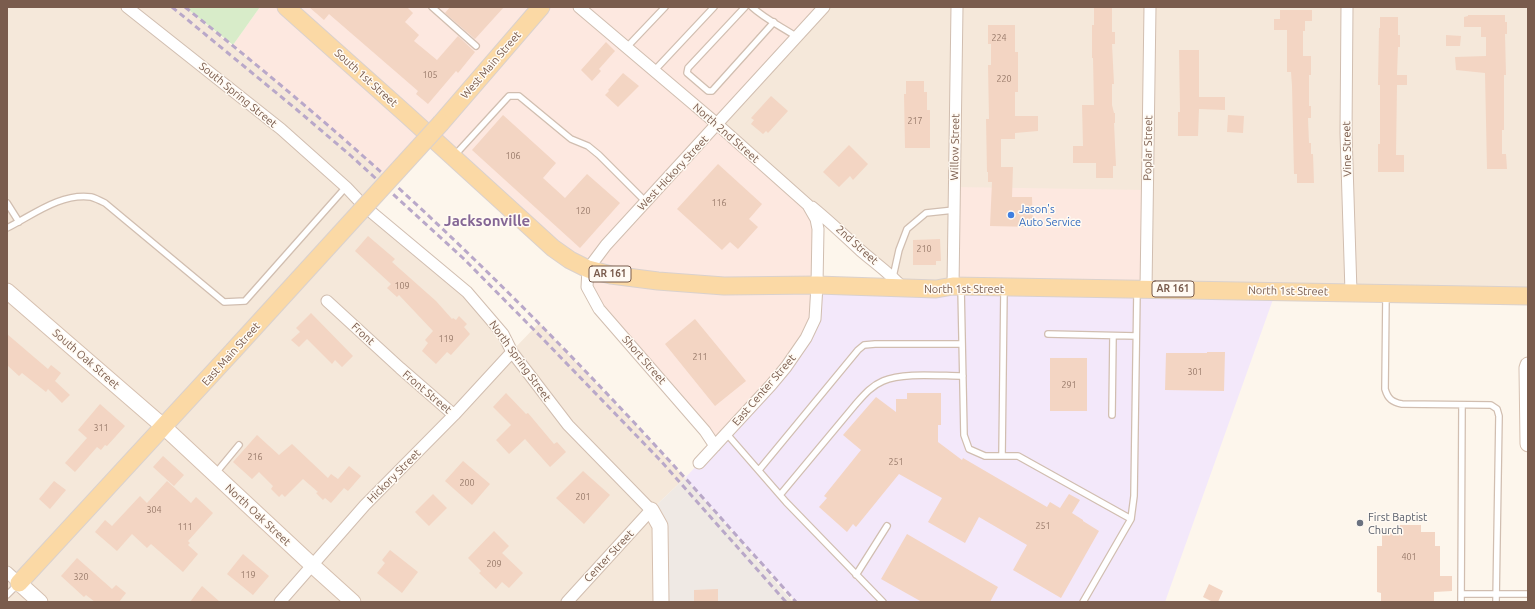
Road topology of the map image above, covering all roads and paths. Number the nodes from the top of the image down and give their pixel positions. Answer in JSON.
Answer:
{"nodes":[{"id":1,"x":127,"y":7,"type":"edge"},
{"id":2,"x":286,"y":7,"type":"edge"},
{"id":3,"x":432,"y":7,"type":"edge"},
{"id":4,"x":541,"y":7,"type":"edge"},
{"id":5,"x":579,"y":7,"type":"edge"},
{"id":6,"x":665,"y":7,"type":"edge"},
{"id":7,"x":714,"y":7,"type":"edge"},
{"id":8,"x":744,"y":7,"type":"edge"},
{"id":9,"x":752,"y":7,"type":"edge"},
{"id":10,"x":824,"y":7,"type":"edge"},
{"id":11,"x":957,"y":7,"type":"edge"},
{"id":12,"x":1150,"y":7,"type":"edge"},
{"id":13,"x":1347,"y":7,"type":"edge"},
{"id":14,"x":774,"y":22,"type":"junction"},
{"id":15,"x":797,"y":37,"type":"junction"},
{"id":16,"x":476,"y":46,"type":"dead end"},
{"id":17,"x":627,"y":47,"type":"junction"},
{"id":18,"x":654,"y":71,"type":"junction"},
{"id":19,"x":442,"y":123,"type":"joint"},
{"id":20,"x":718,"y":124,"type":"junction"},
{"id":21,"x":449,"y":153,"type":"junction"},
{"id":22,"x":346,"y":187,"type":"junction"},
{"id":23,"x":646,"y":202,"type":"junction"},
{"id":24,"x":7,"y":203,"type":"edge"},
{"id":25,"x":808,"y":204,"type":"junction"},
{"id":26,"x":954,"y":210,"type":"junction"},
{"id":27,"x":19,"y":222,"type":"junction"},
{"id":28,"x":7,"y":228,"type":"edge"},
{"id":29,"x":588,"y":269,"type":"junction"},
{"id":30,"x":899,"y":283,"type":"junction"},
{"id":31,"x":818,"y":285,"type":"junction"},
{"id":32,"x":957,"y":287,"type":"junction"},
{"id":33,"x":1004,"y":288,"type":"junction"},
{"id":34,"x":1142,"y":289,"type":"junction"},
{"id":35,"x":7,"y":291,"type":"edge"},
{"id":36,"x":1351,"y":292,"type":"junction"},
{"id":37,"x":1386,"y":292,"type":"junction"},
{"id":38,"x":1528,"y":296,"type":"edge"},
{"id":39,"x":327,"y":301,"type":"dead end"},
{"id":40,"x":1048,"y":334,"type":"dead end"},
{"id":41,"x":1113,"y":336,"type":"junction"},
{"id":42,"x":1136,"y":336,"type":"junction"},
{"id":43,"x":962,"y":344,"type":"junction"},
{"id":44,"x":512,"y":352,"type":"junction"},
{"id":45,"x":1528,"y":365,"type":"edge"},
{"id":46,"x":400,"y":368,"type":"joint"},
{"id":47,"x":963,"y":376,"type":"junction"},
{"id":48,"x":1462,"y":405,"type":"junction"},
{"id":49,"x":454,"y":415,"type":"junction"},
{"id":50,"x":1112,"y":415,"type":"dead end"},
{"id":51,"x":164,"y":427,"type":"junction"},
{"id":52,"x":726,"y":433,"type":"junction"},
{"id":53,"x":239,"y":444,"type":"dead end"},
{"id":54,"x":1528,"y":444,"type":"edge"},
{"id":55,"x":715,"y":446,"type":"junction"},
{"id":56,"x":1002,"y":456,"type":"junction"},
{"id":57,"x":699,"y":462,"type":"dead end"},
{"id":58,"x":759,"y":470,"type":"junction"},
{"id":59,"x":214,"y":474,"type":"junction"},
{"id":60,"x":780,"y":495,"type":"junction"},
{"id":61,"x":651,"y":510,"type":"junction"},
{"id":62,"x":1131,"y":519,"type":"junction"},
{"id":63,"x":887,"y":526,"type":"dead end"},
{"id":64,"x":312,"y":565,"type":"junction"},
{"id":65,"x":856,"y":575,"type":"junction"},
{"id":66,"x":13,"y":577,"type":"edge"},
{"id":67,"x":1462,"y":594,"type":"junction"},
{"id":68,"x":1496,"y":594,"type":"junction"},
{"id":69,"x":1528,"y":594,"type":"edge"},
{"id":70,"x":7,"y":595,"type":"edge"},
{"id":71,"x":40,"y":602,"type":"edge"},
{"id":72,"x":280,"y":602,"type":"edge"},
{"id":73,"x":353,"y":602,"type":"edge"},
{"id":74,"x":567,"y":602,"type":"edge"},
{"id":75,"x":661,"y":602,"type":"edge"},
{"id":76,"x":883,"y":602,"type":"edge"},
{"id":77,"x":1083,"y":602,"type":"edge"},
{"id":78,"x":1461,"y":602,"type":"edge"},
{"id":79,"x":1496,"y":602,"type":"edge"}],
"edges":[{"from":1,"to":22,"type":"street","name":"South Spring Street"},
{"from":2,"to":21,"type":"main road","name":"South 1st Street","number":"AR 161"},
{"from":3,"to":16,"type":"lane"},
{"from":4,"to":19,"type":"main road","name":"West Main Street"},
{"from":5,"to":17,"type":"street","name":"North 2nd Street"},
{"from":6,"to":17,"type":"lane"},
{"from":7,"to":18,"type":"lane"},
{"from":8,"to":14,"type":"lane"},
{"from":9,"to":14,"type":"lane"},
{"from":10,"to":15,"type":"street","name":"West Hickory Street"},
{"from":11,"to":26,"type":"street","name":"Willow Street"},
{"from":12,"to":34,"type":"street","name":"Poplar Street"},
{"from":13,"to":36,"type":"street","name":"Vine Street"},
{"from":14,"to":15,"type":"lane"},
{"from":15,"to":20,"type":"street","name":"West Hickory Street"},
{"from":17,"to":18,"type":"street","name":"North 2nd Street"},
{"from":18,"to":20,"type":"street","name":"North 2nd Street"},
{"from":19,"to":51,"type":"main road","name":"East Main Street","bridge":true},
{"from":20,"to":23,"type":"street","name":"West Hickory Street"},
{"from":20,"to":25,"type":"street","name":"North 2nd Street"},
{"from":21,"to":23,"type":"lane"},
{"from":21,"to":29,"type":"main road","name":"North 1st Street","number":"AR 161"},
{"from":22,"to":27,"type":"lane"},
{"from":22,"to":44,"type":"street","name":"North Spring Street"},
{"from":23,"to":29,"type":"street","name":"West Hickory Street"},
{"from":24,"to":27,"type":"lane"},
{"from":25,"to":30,"type":"street","name":"2nd Street"},
{"from":25,"to":31,"type":"street","name":"North 2nd Street"},
{"from":26,"to":30,"type":"lane"},
{"from":26,"to":32,"type":"street","name":"Willow Street"},
{"from":27,"to":28,"type":"lane"},
{"from":29,"to":31,"type":"main road","name":"North 1st Street","number":"AR 161"},
{"from":29,"to":55,"type":"street","name":"Short Street"},
{"from":30,"to":31,"type":"main road","name":"North 1st Street","number":"AR 161"},
{"from":30,"to":32,"type":"main road","name":"North 1st Street","number":"AR 161"},
{"from":31,"to":52,"type":"street","name":"East Center Street"},
{"from":32,"to":33,"type":"main road","name":"North 1st Street","number":"AR 161"},
{"from":32,"to":43,"type":"lane"},
{"from":33,"to":34,"type":"main road","name":"North 1st Street","number":"AR 161"},
{"from":33,"to":56,"type":"lane"},
{"from":34,"to":36,"type":"main road","name":"North 1st Street","number":"AR 161"},
{"from":34,"to":42,"type":"lane"},
{"from":35,"to":51,"type":"main road","name":"South Oak Street"},
{"from":36,"to":37,"type":"main road","name":"North 1st Street","number":"AR 161"},
{"from":37,"to":38,"type":"main road","name":"North 1st Street","number":"AR 161"},
{"from":37,"to":48,"type":"lane"},
{"from":39,"to":46,"type":"street","name":"Front"},
{"from":40,"to":41,"type":"lane"},
{"from":41,"to":42,"type":"lane"},
{"from":41,"to":50,"type":"lane"},
{"from":42,"to":62,"type":"lane"},
{"from":43,"to":47,"type":"lane"},
{"from":43,"to":58,"type":"lane"},
{"from":44,"to":49,"type":"street","name":"Hickory Street"},
{"from":44,"to":61,"type":"street","name":"North Spring Street"},
{"from":45,"to":54,"type":"main road"},
{"from":46,"to":49,"type":"street","name":"Front Street"},
{"from":47,"to":56,"type":"lane"},
{"from":47,"to":60,"type":"lane"},
{"from":48,"to":67,"type":"lane"},
{"from":48,"to":68,"type":"lane"},
{"from":49,"to":64,"type":"street","name":"Hickory Street"},
{"from":51,"to":59,"type":"main road","name":"North Oak Street"},
{"from":51,"to":66,"type":"main road","name":"East Main Street"},
{"from":52,"to":55,"type":"street","name":"East Center Street"},
{"from":52,"to":58,"type":"lane"},
{"from":53,"to":59,"type":"lane"},
{"from":55,"to":57,"type":"street","name":"East Center Street"},
{"from":56,"to":62,"type":"lane"},
{"from":58,"to":60,"type":"lane"},
{"from":59,"to":64,"type":"main road","name":"North Oak Street"},
{"from":60,"to":65,"type":"lane"},
{"from":61,"to":74,"type":"street","name":"Center Street"},
{"from":61,"to":75,"type":"main road"},
{"from":62,"to":77,"type":"lane"},
{"from":63,"to":65,"type":"lane"},
{"from":64,"to":72,"type":"street","name":"Hickory Street"},
{"from":64,"to":73,"type":"main road","name":"North Oak Street"},
{"from":65,"to":76,"type":"lane"},
{"from":66,"to":70,"type":"lane"},
{"from":66,"to":71,"type":"main road"},
{"from":67,"to":68,"type":"lane"},
{"from":67,"to":78,"type":"lane"},
{"from":68,"to":69,"type":"lane"},
{"from":68,"to":79,"type":"lane"}]}
